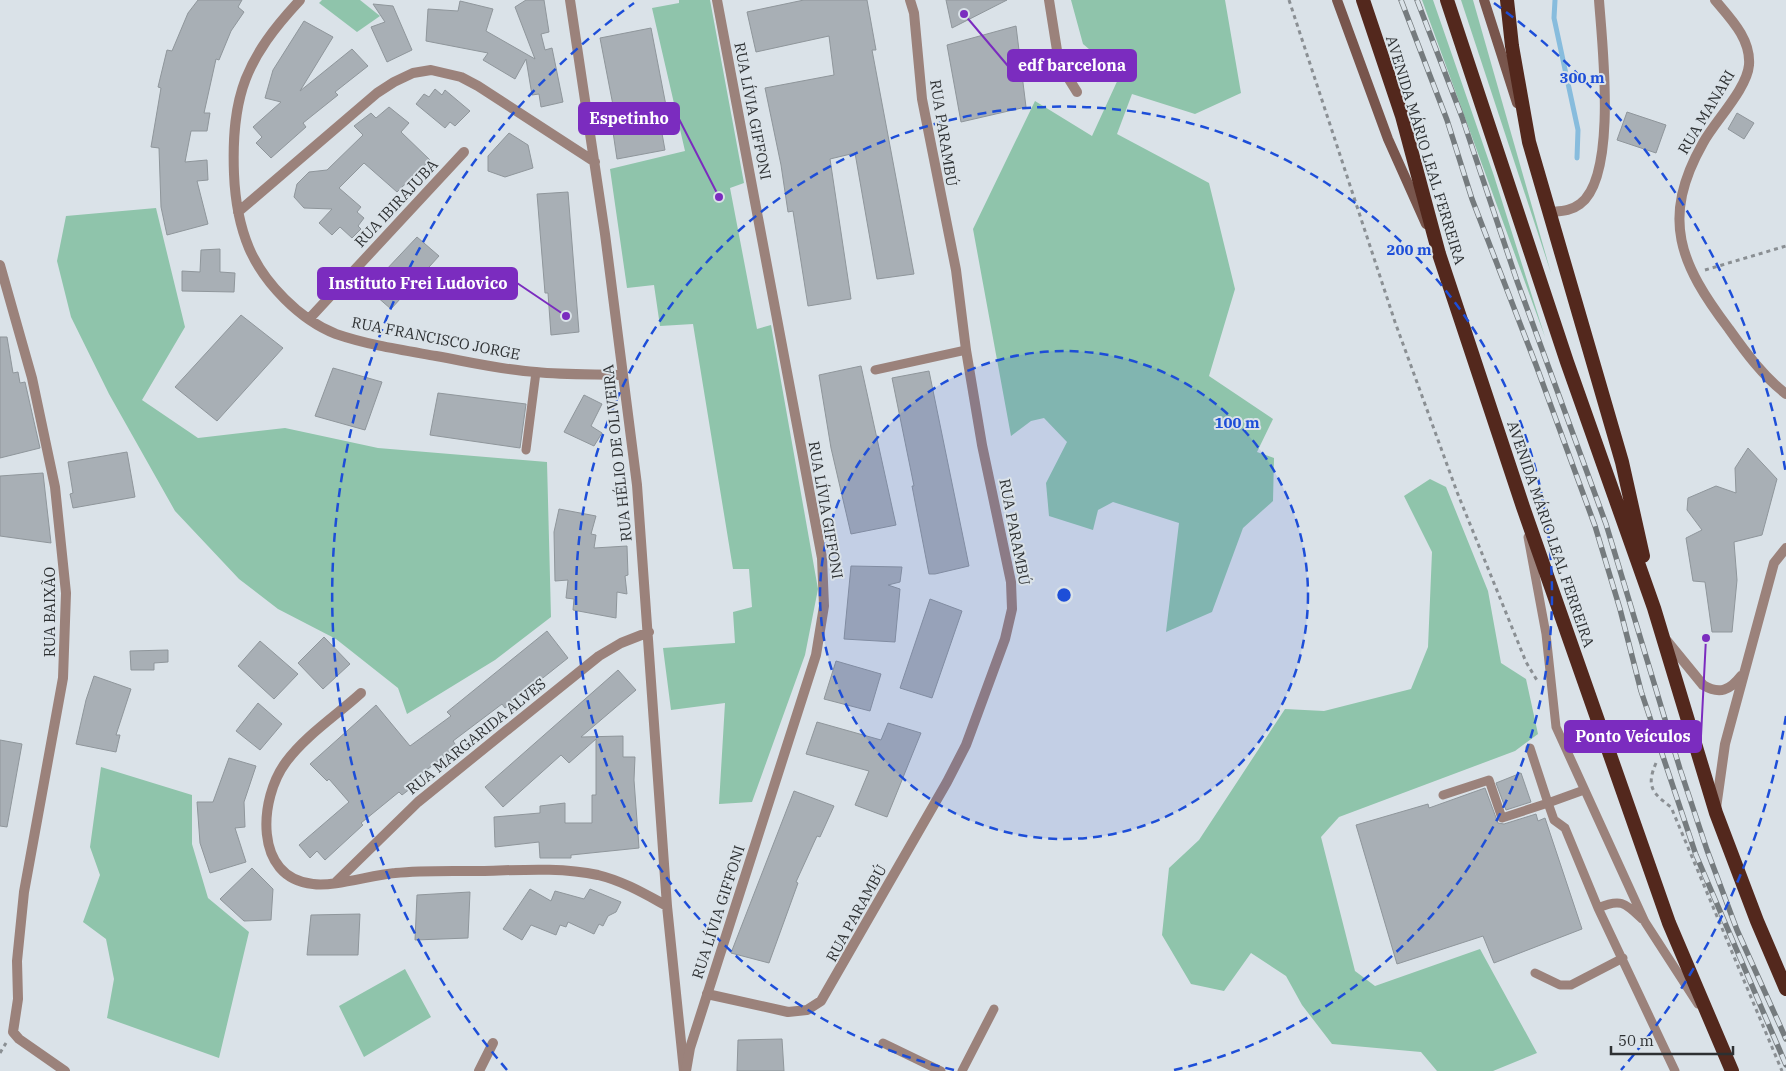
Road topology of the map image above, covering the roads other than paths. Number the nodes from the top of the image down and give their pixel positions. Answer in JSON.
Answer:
{"nodes":[{"id":1,"x":300,"y":0,"type":"edge"},
{"id":2,"x":570,"y":0,"type":"edge"},
{"id":3,"x":717,"y":0,"type":"edge"},
{"id":4,"x":910,"y":0,"type":"edge"},
{"id":5,"x":1049,"y":0,"type":"edge"},
{"id":6,"x":1337,"y":0,"type":"edge"},
{"id":7,"x":1363,"y":0,"type":"edge"},
{"id":8,"x":1447,"y":0,"type":"edge"},
{"id":9,"x":1484,"y":0,"type":"edge"},
{"id":10,"x":1507,"y":0,"type":"edge"},
{"id":11,"x":1600,"y":0,"type":"edge"},
{"id":12,"x":1715,"y":0,"type":"edge"},
{"id":13,"x":1077,"y":92,"type":"dead end"},
{"id":14,"x":1529,"y":142,"type":"junction"},
{"id":15,"x":464,"y":152,"type":"dead end"},
{"id":16,"x":595,"y":162,"type":"junction"},
{"id":17,"x":238,"y":212,"type":"junction"},
{"id":18,"x":1551,"y":212,"type":"junction"},
{"id":19,"x":1439,"y":254,"type":"junction"},
{"id":20,"x":0,"y":265,"type":"edge"},
{"id":21,"x":309,"y":320,"type":"junction"},
{"id":22,"x":966,"y":350,"type":"junction"},
{"id":23,"x":875,"y":370,"type":"dead end"},
{"id":24,"x":536,"y":372,"type":"junction"},
{"id":25,"x":624,"y":375,"type":"junction"},
{"id":26,"x":1786,"y":394,"type":"edge"},
{"id":27,"x":526,"y":450,"type":"dead end"},
{"id":28,"x":1523,"y":507,"type":"junction"},
{"id":29,"x":1786,"y":548,"type":"edge"},
{"id":30,"x":1654,"y":608,"type":"junction"},
{"id":31,"x":649,"y":632,"type":"junction"},
{"id":32,"x":1663,"y":636,"type":"junction"},
{"id":33,"x":1743,"y":673,"type":"junction"},
{"id":34,"x":361,"y":693,"type":"dead end"},
{"id":35,"x":1530,"y":748,"type":"dead end"},
{"id":36,"x":1584,"y":790,"type":"junction"},
{"id":37,"x":1443,"y":795,"type":"dead end"},
{"id":38,"x":1548,"y":803,"type":"junction"},
{"id":39,"x":1716,"y":814,"type":"junction"},
{"id":40,"x":336,"y":883,"type":"junction"},
{"id":41,"x":667,"y":906,"type":"junction"},
{"id":42,"x":1598,"y":908,"type":"junction"},
{"id":43,"x":1645,"y":922,"type":"junction"},
{"id":44,"x":1623,"y":958,"type":"junction"},
{"id":45,"x":1536,"y":973,"type":"dead end"},
{"id":46,"x":1786,"y":989,"type":"edge"},
{"id":47,"x":707,"y":994,"type":"junction"},
{"id":48,"x":994,"y":1010,"type":"dead end"},
{"id":49,"x":1708,"y":1018,"type":"junction"},
{"id":50,"x":493,"y":1043,"type":"dead end"},
{"id":51,"x":883,"y":1043,"type":"dead end"},
{"id":52,"x":65,"y":1071,"type":"edge"},
{"id":53,"x":479,"y":1071,"type":"edge"},
{"id":54,"x":685,"y":1071,"type":"edge"},
{"id":55,"x":941,"y":1071,"type":"edge"},
{"id":56,"x":962,"y":1071,"type":"edge"},
{"id":57,"x":1675,"y":1071,"type":"edge"},
{"id":58,"x":1732,"y":1071,"type":"edge"}],
"edges":[{"from":1,"to":17,"type":"street","name":"RUA FRANCISCO JORGE"},
{"from":2,"to":16,"type":"street","name":"RUA HÉLIO DE OLIVEIRA"},
{"from":3,"to":47,"type":"street","name":"RUA LÍVIA GIFFONI"},
{"from":4,"to":22,"type":"street","name":"RUA PARAMBÚ"},
{"from":5,"to":13,"type":"street"},
{"from":6,"to":19,"type":"main road"},
{"from":7,"to":19,"type":"highway","name":"AVENIDA MÁRIO LEAL FERREIRA"},
{"from":8,"to":30,"type":"highway"},
{"from":9,"to":14,"type":"main road"},
{"from":10,"to":14,"type":"highway"},
{"from":11,"to":18,"type":"street"},
{"from":12,"to":26,"type":"street","name":"RUA MANARI"},
{"from":14,"to":18,"type":"highway"},
{"from":15,"to":21,"type":"street","name":"RUA IBIRAJUBA"},
{"from":16,"to":17,"type":"street"},
{"from":16,"to":25,"type":"street","name":"RUA HÉLIO DE OLIVEIRA"},
{"from":17,"to":21,"type":"street","name":"RUA FRANCISCO JORGE"},
{"from":18,"to":30,"type":"highway"},
{"from":19,"to":28,"type":"highway","name":"AVENIDA MÁRIO LEAL FERREIRA"},
{"from":20,"to":52,"type":"street","name":"RUA BAIXÃO"},
{"from":21,"to":24,"type":"street","name":"RUA FRANCISCO JORGE"},
{"from":22,"to":23,"type":"lane"},
{"from":22,"to":47,"type":"street","name":"RUA PARAMBÚ"},
{"from":24,"to":25,"type":"street","name":"RUA FRANCISCO JORGE"},
{"from":24,"to":27,"type":"lane"},
{"from":25,"to":31,"type":"street","name":"RUA HÉLIO DE OLIVEIRA"},
{"from":28,"to":36,"type":"lane"},
{"from":28,"to":49,"type":"highway","name":"AVENIDA MÁRIO LEAL FERREIRA"},
{"from":29,"to":33,"type":"street"},
{"from":30,"to":32,"type":"highway"},
{"from":31,"to":40,"type":"street","name":"RUA MARGARIDA ALVES"},
{"from":31,"to":41,"type":"street","name":"RUA HÉLIO DE OLIVEIRA"},
{"from":32,"to":33,"type":"street"},
{"from":32,"to":39,"type":"highway"},
{"from":33,"to":39,"type":"street"},
{"from":34,"to":40,"type":"street"},
{"from":35,"to":38,"type":"lane"},
{"from":36,"to":38,"type":"lane"},
{"from":36,"to":43,"type":"lane"},
{"from":37,"to":38,"type":"lane"},
{"from":38,"to":42,"type":"lane"},
{"from":39,"to":46,"type":"highway"},
{"from":40,"to":41,"type":"street"},
{"from":41,"to":54,"type":"street","name":"RUA HÉLIO DE OLIVEIRA"},
{"from":42,"to":43,"type":"lane"},
{"from":42,"to":44,"type":"lane"},
{"from":43,"to":49,"type":"lane"},
{"from":44,"to":45,"type":"lane"},
{"from":44,"to":57,"type":"lane"},
{"from":47,"to":54,"type":"street","name":"RUA LÍVIA GIFFONI"},
{"from":48,"to":56,"type":"lane"},
{"from":49,"to":58,"type":"highway","name":"AVENIDA MÁRIO LEAL FERREIRA"},
{"from":50,"to":53,"type":"street"},
{"from":51,"to":55,"type":"lane"}]}
